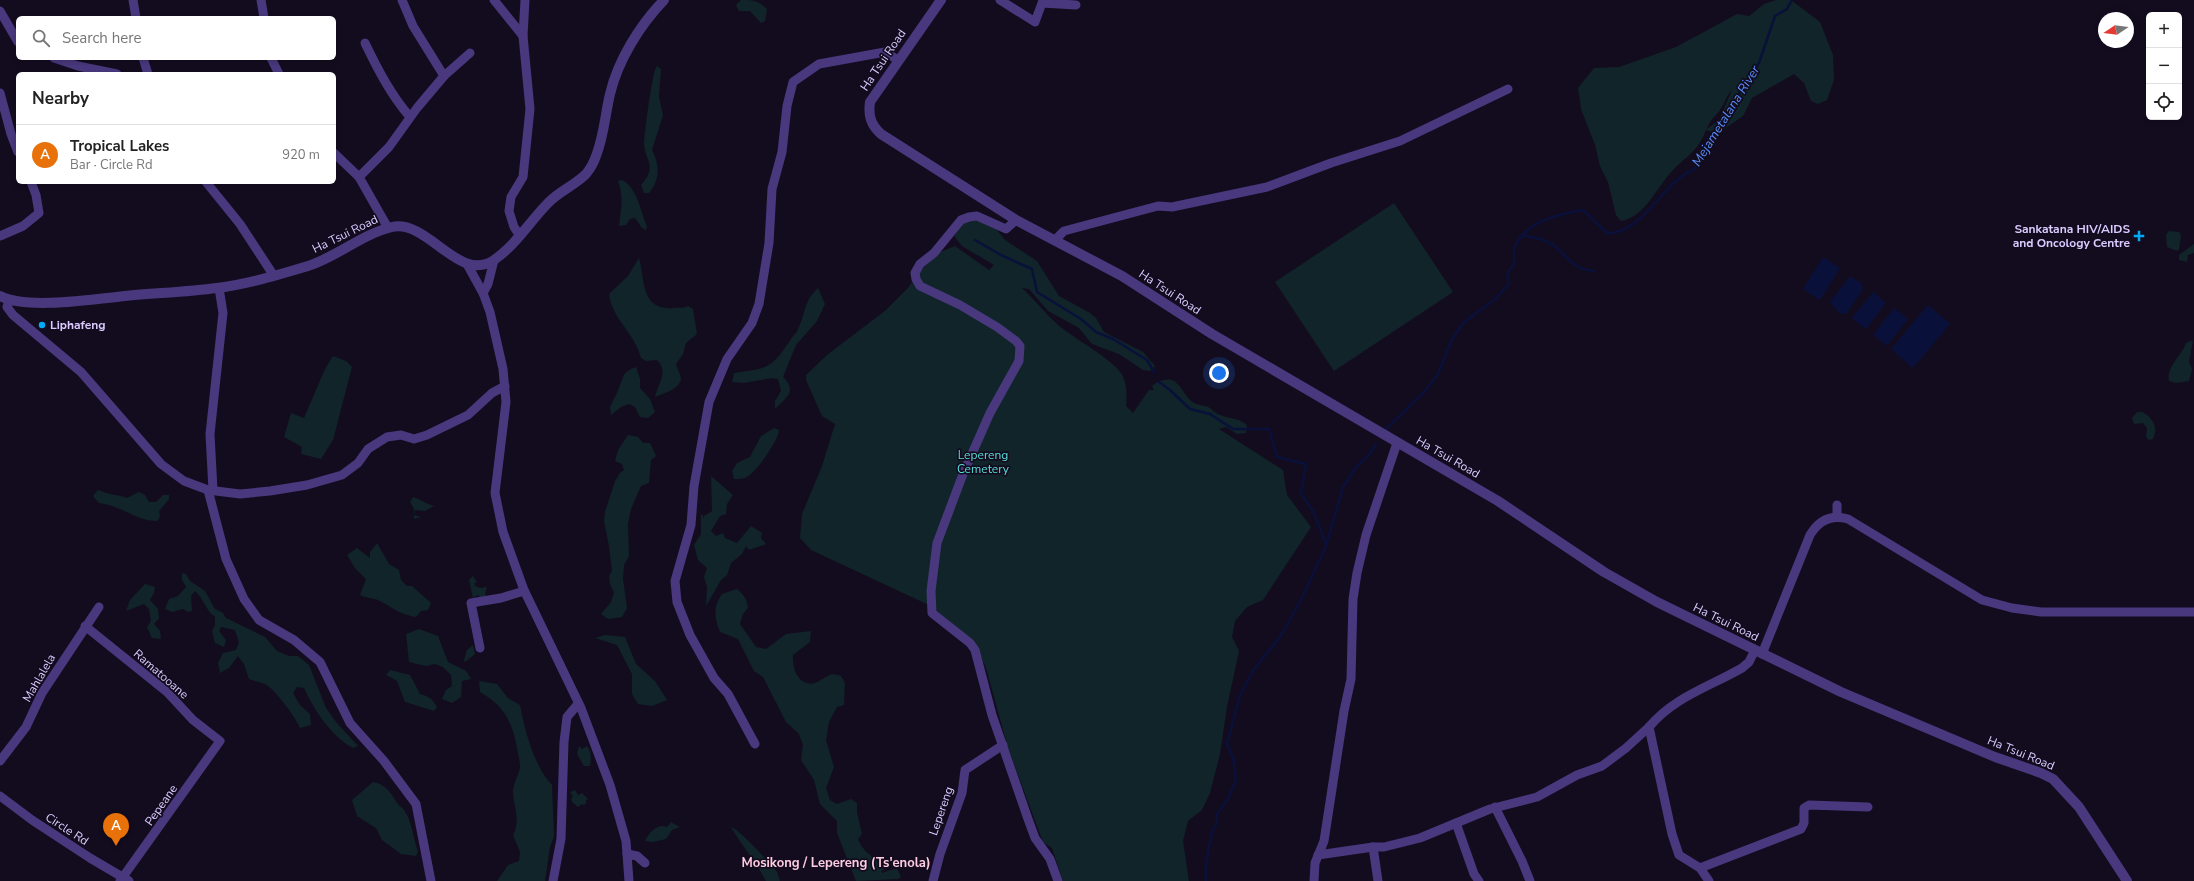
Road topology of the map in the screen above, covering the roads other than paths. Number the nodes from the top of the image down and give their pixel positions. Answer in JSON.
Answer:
{"nodes":[{"id":1,"x":133,"y":0,"type":"edge"},
{"id":2,"x":261,"y":0,"type":"edge"},
{"id":3,"x":402,"y":0,"type":"edge"},
{"id":4,"x":494,"y":0,"type":"edge"},
{"id":5,"x":526,"y":0,"type":"edge"},
{"id":6,"x":664,"y":0,"type":"edge"},
{"id":7,"x":941,"y":0,"type":"edge"},
{"id":8,"x":1000,"y":0,"type":"edge"},
{"id":9,"x":1076,"y":5,"type":"dead end"},
{"id":10,"x":0,"y":12,"type":"edge"},
{"id":11,"x":136,"y":16,"type":"edge"},
{"id":12,"x":264,"y":16,"type":"edge"},
{"id":13,"x":523,"y":36,"type":"junction"},
{"id":14,"x":16,"y":39,"type":"edge"},
{"id":15,"x":365,"y":43,"type":"dead end"},
{"id":16,"x":470,"y":53,"type":"dead end"},
{"id":17,"x":60,"y":60,"type":"edge"},
{"id":18,"x":144,"y":60,"type":"edge"},
{"id":19,"x":272,"y":60,"type":"edge"},
{"id":20,"x":898,"y":60,"type":"junction"},
{"id":21,"x":108,"y":72,"type":"edge"},
{"id":22,"x":147,"y":72,"type":"edge"},
{"id":23,"x":278,"y":72,"type":"edge"},
{"id":24,"x":444,"y":76,"type":"junction"},
{"id":25,"x":1508,"y":89,"type":"dead end"},
{"id":26,"x":0,"y":92,"type":"edge"},
{"id":27,"x":410,"y":118,"type":"junction"},
{"id":28,"x":16,"y":147,"type":"edge"},
{"id":29,"x":336,"y":155,"type":"edge"},
{"id":30,"x":358,"y":177,"type":"junction"},
{"id":31,"x":32,"y":184,"type":"edge"},
{"id":32,"x":208,"y":184,"type":"edge"},
{"id":33,"x":1016,"y":220,"type":"junction"},
{"id":34,"x":388,"y":228,"type":"junction"},
{"id":35,"x":0,"y":236,"type":"edge"},
{"id":36,"x":520,"y":236,"type":"junction"},
{"id":37,"x":1055,"y":240,"type":"junction"},
{"id":38,"x":494,"y":260,"type":"junction"},
{"id":39,"x":467,"y":264,"type":"junction"},
{"id":40,"x":274,"y":276,"type":"junction"},
{"id":41,"x":219,"y":288,"type":"junction"},
{"id":42,"x":483,"y":293,"type":"junction"},
{"id":43,"x":4,"y":298,"type":"edge"},
{"id":44,"x":505,"y":386,"type":"junction"},
{"id":45,"x":1397,"y":443,"type":"junction"},
{"id":46,"x":211,"y":490,"type":"junction"},
{"id":47,"x":1837,"y":505,"type":"dead end"},
{"id":48,"x":1837,"y":516,"type":"junction"},
{"id":49,"x":524,"y":591,"type":"junction"},
{"id":50,"x":99,"y":607,"type":"dead end"},
{"id":51,"x":2194,"y":612,"type":"edge"},
{"id":52,"x":86,"y":626,"type":"junction"},
{"id":53,"x":480,"y":648,"type":"dead end"},
{"id":54,"x":1758,"y":652,"type":"junction"},
{"id":55,"x":578,"y":704,"type":"junction"},
{"id":56,"x":1649,"y":728,"type":"junction"},
{"id":57,"x":220,"y":741,"type":"joint"},
{"id":58,"x":755,"y":744,"type":"dead end"},
{"id":59,"x":1003,"y":745,"type":"junction"},
{"id":60,"x":0,"y":761,"type":"edge"},
{"id":61,"x":0,"y":796,"type":"edge"},
{"id":62,"x":1868,"y":807,"type":"dead end"},
{"id":63,"x":1494,"y":808,"type":"junction"},
{"id":64,"x":1456,"y":823,"type":"junction"},
{"id":65,"x":1373,"y":847,"type":"junction"},
{"id":66,"x":627,"y":854,"type":"junction"},
{"id":67,"x":1318,"y":855,"type":"junction"},
{"id":68,"x":645,"y":863,"type":"dead end"},
{"id":69,"x":1700,"y":868,"type":"junction"},
{"id":70,"x":124,"y":880,"type":"edge"},
{"id":71,"x":431,"y":881,"type":"edge"},
{"id":72,"x":554,"y":881,"type":"edge"},
{"id":73,"x":629,"y":881,"type":"edge"},
{"id":74,"x":933,"y":881,"type":"edge"},
{"id":75,"x":1058,"y":881,"type":"edge"},
{"id":76,"x":1314,"y":881,"type":"edge"},
{"id":77,"x":1378,"y":881,"type":"edge"},
{"id":78,"x":1479,"y":881,"type":"edge"},
{"id":79,"x":1530,"y":881,"type":"edge"},
{"id":80,"x":1708,"y":881,"type":"edge"},
{"id":81,"x":2127,"y":881,"type":"edge"}],
"edges":[{"from":1,"to":11,"type":"street"},
{"from":2,"to":12,"type":"street"},
{"from":3,"to":24,"type":"street"},
{"from":4,"to":13,"type":"street"},
{"from":5,"to":13,"type":"street"},
{"from":6,"to":36,"type":"street"},
{"from":7,"to":20,"type":"street","name":"Ha Tsui Road"},
{"from":8,"to":9,"type":"street"},
{"from":10,"to":14,"type":"street"},
{"from":13,"to":36,"type":"street"},
{"from":15,"to":27,"type":"street"},
{"from":16,"to":24,"type":"street"},
{"from":17,"to":21,"type":"street"},
{"from":18,"to":22,"type":"street"},
{"from":19,"to":23,"type":"street"},
{"from":20,"to":33,"type":"street","name":"Ha Tsui Road"},
{"from":20,"to":58,"type":"street"},
{"from":24,"to":27,"type":"street"},
{"from":25,"to":37,"type":"street"},
{"from":26,"to":28,"type":"street"},
{"from":27,"to":30,"type":"street"},
{"from":29,"to":30,"type":"street"},
{"from":30,"to":34,"type":"street"},
{"from":31,"to":35,"type":"street"},
{"from":32,"to":40,"type":"street"},
{"from":33,"to":37,"type":"street","name":"Ha Tsui Road"},
{"from":33,"to":59,"type":"street"},
{"from":34,"to":39,"type":"street","name":"Ha Tsui Road"},
{"from":34,"to":40,"type":"street","name":"Ha Tsui Road"},
{"from":36,"to":38,"type":"street"},
{"from":37,"to":45,"type":"street","name":"Ha Tsui Road"},
{"from":38,"to":39,"type":"street"},
{"from":38,"to":42,"type":"street"},
{"from":39,"to":42,"type":"street"},
{"from":40,"to":41,"type":"street","name":"Ha Tsui Road"},
{"from":41,"to":43,"type":"street","name":"Ha Tsui Road"},
{"from":41,"to":46,"type":"street"},
{"from":42,"to":44,"type":"street"},
{"from":43,"to":46,"type":"street"},
{"from":44,"to":46,"type":"street"},
{"from":44,"to":49,"type":"street"},
{"from":45,"to":54,"type":"street","name":"Ha Tsui Road"},
{"from":45,"to":67,"type":"street"},
{"from":46,"to":71,"type":"street"},
{"from":47,"to":48,"type":"street"},
{"from":48,"to":51,"type":"street"},
{"from":48,"to":54,"type":"street"},
{"from":49,"to":53,"type":"street"},
{"from":49,"to":55,"type":"street"},
{"from":50,"to":52,"type":"street","name":"Mahlalela"},
{"from":52,"to":57,"type":"street","name":"Ramatooane"},
{"from":52,"to":60,"type":"street","name":"Mahlalela"},
{"from":54,"to":56,"type":"street"},
{"from":54,"to":81,"type":"street","name":"Ha Tsui Road"},
{"from":55,"to":66,"type":"street"},
{"from":55,"to":72,"type":"street"},
{"from":56,"to":63,"type":"street"},
{"from":56,"to":69,"type":"street"},
{"from":57,"to":70,"type":"street","name":"Pepeane"},
{"from":59,"to":74,"type":"street","name":"Lepereng"},
{"from":59,"to":75,"type":"street"},
{"from":61,"to":70,"type":"street","name":"Circle Rd"},
{"from":62,"to":69,"type":"street"},
{"from":63,"to":64,"type":"street"},
{"from":63,"to":79,"type":"street"},
{"from":64,"to":65,"type":"street"},
{"from":64,"to":78,"type":"street"},
{"from":65,"to":67,"type":"street"},
{"from":65,"to":77,"type":"street"},
{"from":66,"to":68,"type":"street"},
{"from":66,"to":73,"type":"street"},
{"from":67,"to":76,"type":"street"},
{"from":69,"to":80,"type":"street"}]}
